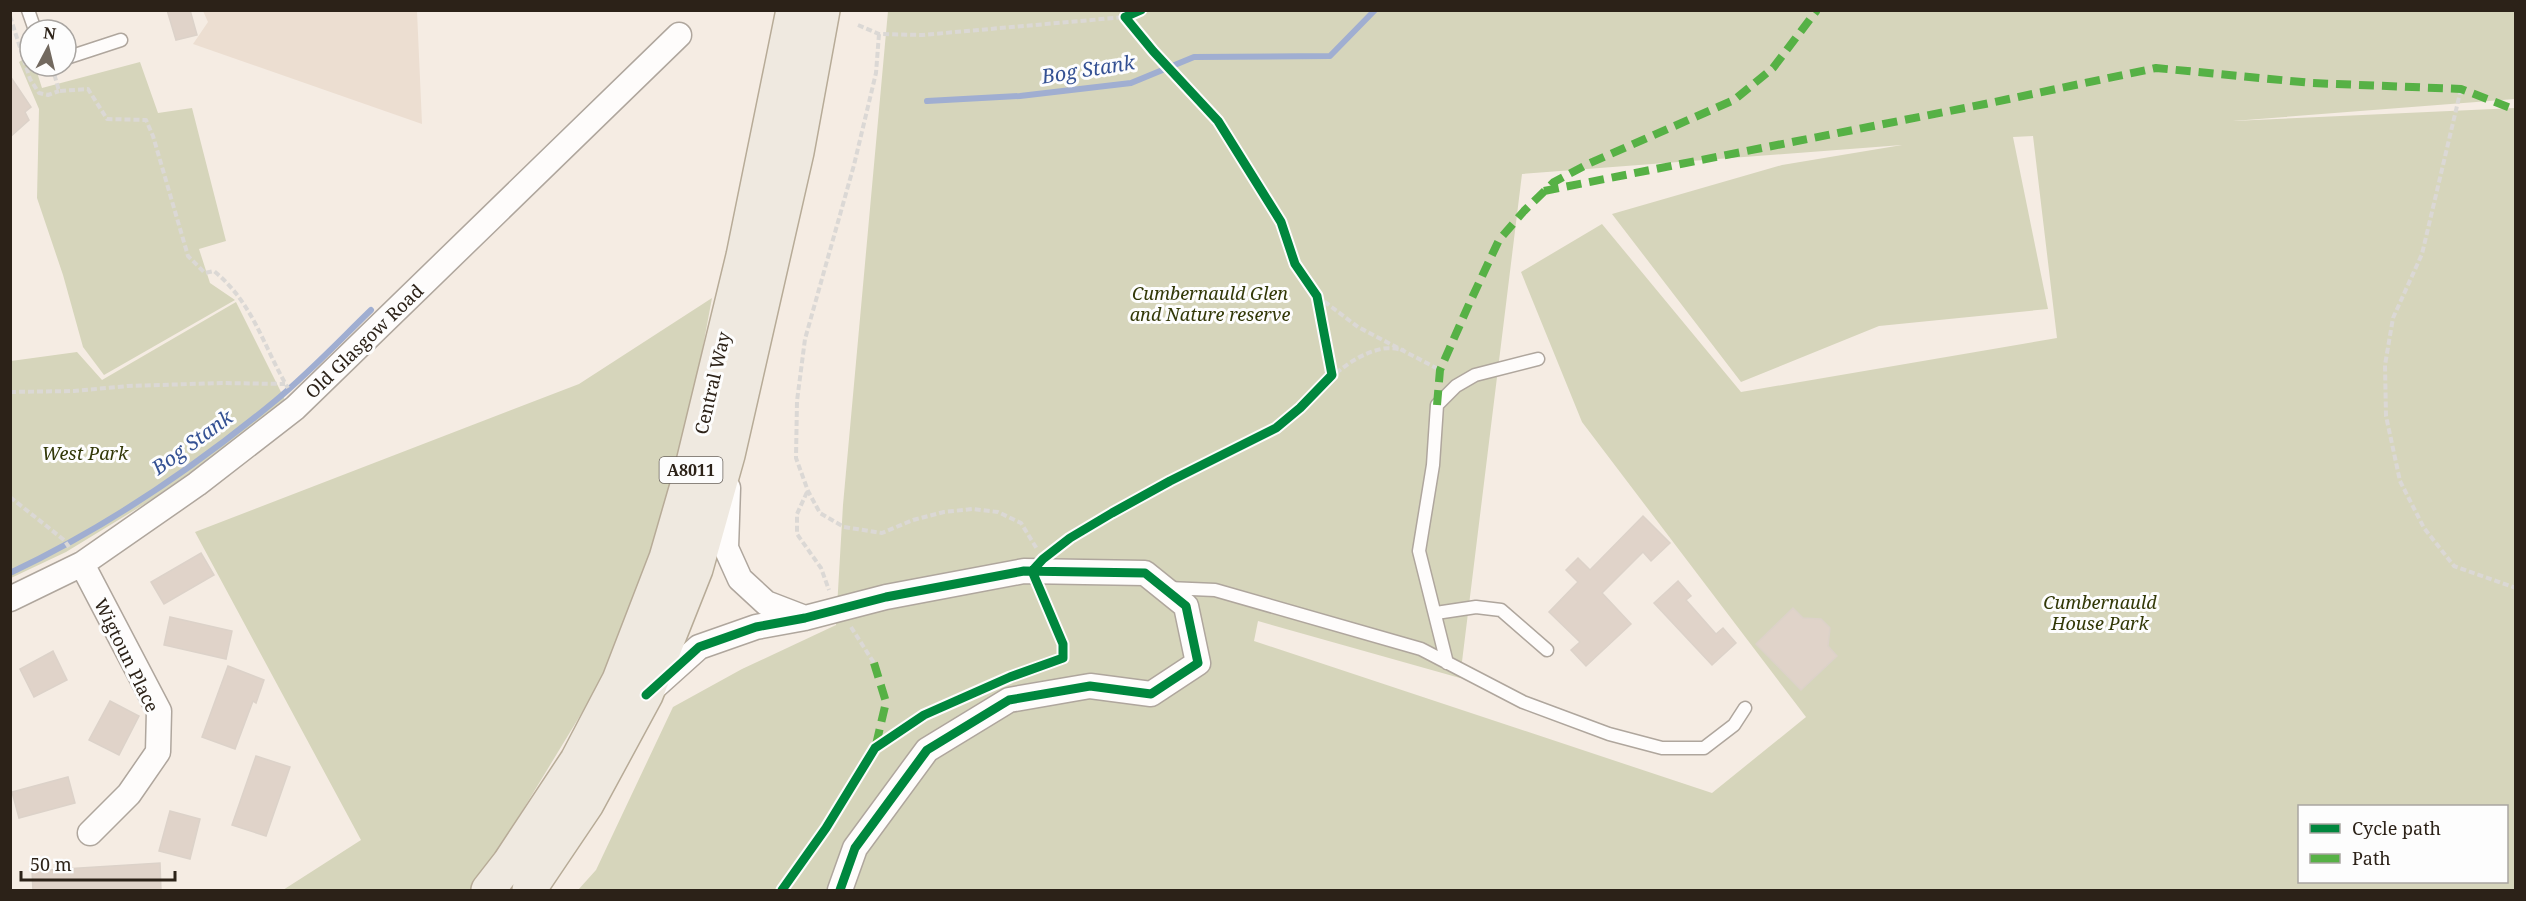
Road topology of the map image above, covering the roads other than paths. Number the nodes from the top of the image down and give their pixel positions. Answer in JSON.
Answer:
{"nodes":[{"id":1,"x":793,"y":10,"type":"edge"},
{"id":2,"x":823,"y":10,"type":"edge"},
{"id":3,"x":848,"y":18,"type":"edge"},
{"id":4,"x":680,"y":35,"type":"dead end"},
{"id":5,"x":121,"y":40,"type":"dead end"},
{"id":6,"x":78,"y":54,"type":"edge"},
{"id":7,"x":797,"y":152,"type":"junction"},
{"id":8,"x":1538,"y":359,"type":"dead end"},
{"id":9,"x":728,"y":455,"type":"junction"},
{"id":10,"x":82,"y":564,"type":"junction"},
{"id":11,"x":1164,"y":588,"type":"junction"},
{"id":12,"x":10,"y":599,"type":"edge"},
{"id":13,"x":1436,"y":613,"type":"junction"},
{"id":14,"x":805,"y":618,"type":"junction"},
{"id":15,"x":1547,"y":650,"type":"dead end"},
{"id":16,"x":1447,"y":663,"type":"junction"},
{"id":17,"x":646,"y":695,"type":"junction"},
{"id":18,"x":1745,"y":708,"type":"dead end"},
{"id":19,"x":90,"y":833,"type":"dead end"},
{"id":20,"x":488,"y":891,"type":"edge"},
{"id":21,"x":529,"y":891,"type":"edge"},
{"id":22,"x":840,"y":891,"type":"edge"}],
"edges":[{"from":1,"to":20,"type":"main road","name":"Central Way","number":"A8011"},
{"from":2,"to":7,"type":"main road","name":"Central Way","number":"A8011"},
{"from":3,"to":7,"type":"main road"},
{"from":4,"to":10,"type":"street","name":"Old Glasgow Road"},
{"from":5,"to":6,"type":"lane"},
{"from":7,"to":9,"type":"main road","name":"Central Way","number":"A8011"},
{"from":8,"to":13,"type":"lane"},
{"from":9,"to":14,"type":"street"},
{"from":9,"to":17,"type":"main road","name":"Central Way","number":"A8011"},
{"from":10,"to":12,"type":"street","name":"Old Glasgow Road"},
{"from":10,"to":19,"type":"street","name":"Wigtoun Place"},
{"from":11,"to":14,"type":"street"},
{"from":11,"to":16,"type":"lane"},
{"from":11,"to":22,"type":"street"},
{"from":13,"to":15,"type":"lane"},
{"from":13,"to":16,"type":"lane"},
{"from":14,"to":17,"type":"street"},
{"from":16,"to":18,"type":"lane"},
{"from":17,"to":21,"type":"main road","name":"Central Way","number":"A8011"}]}
